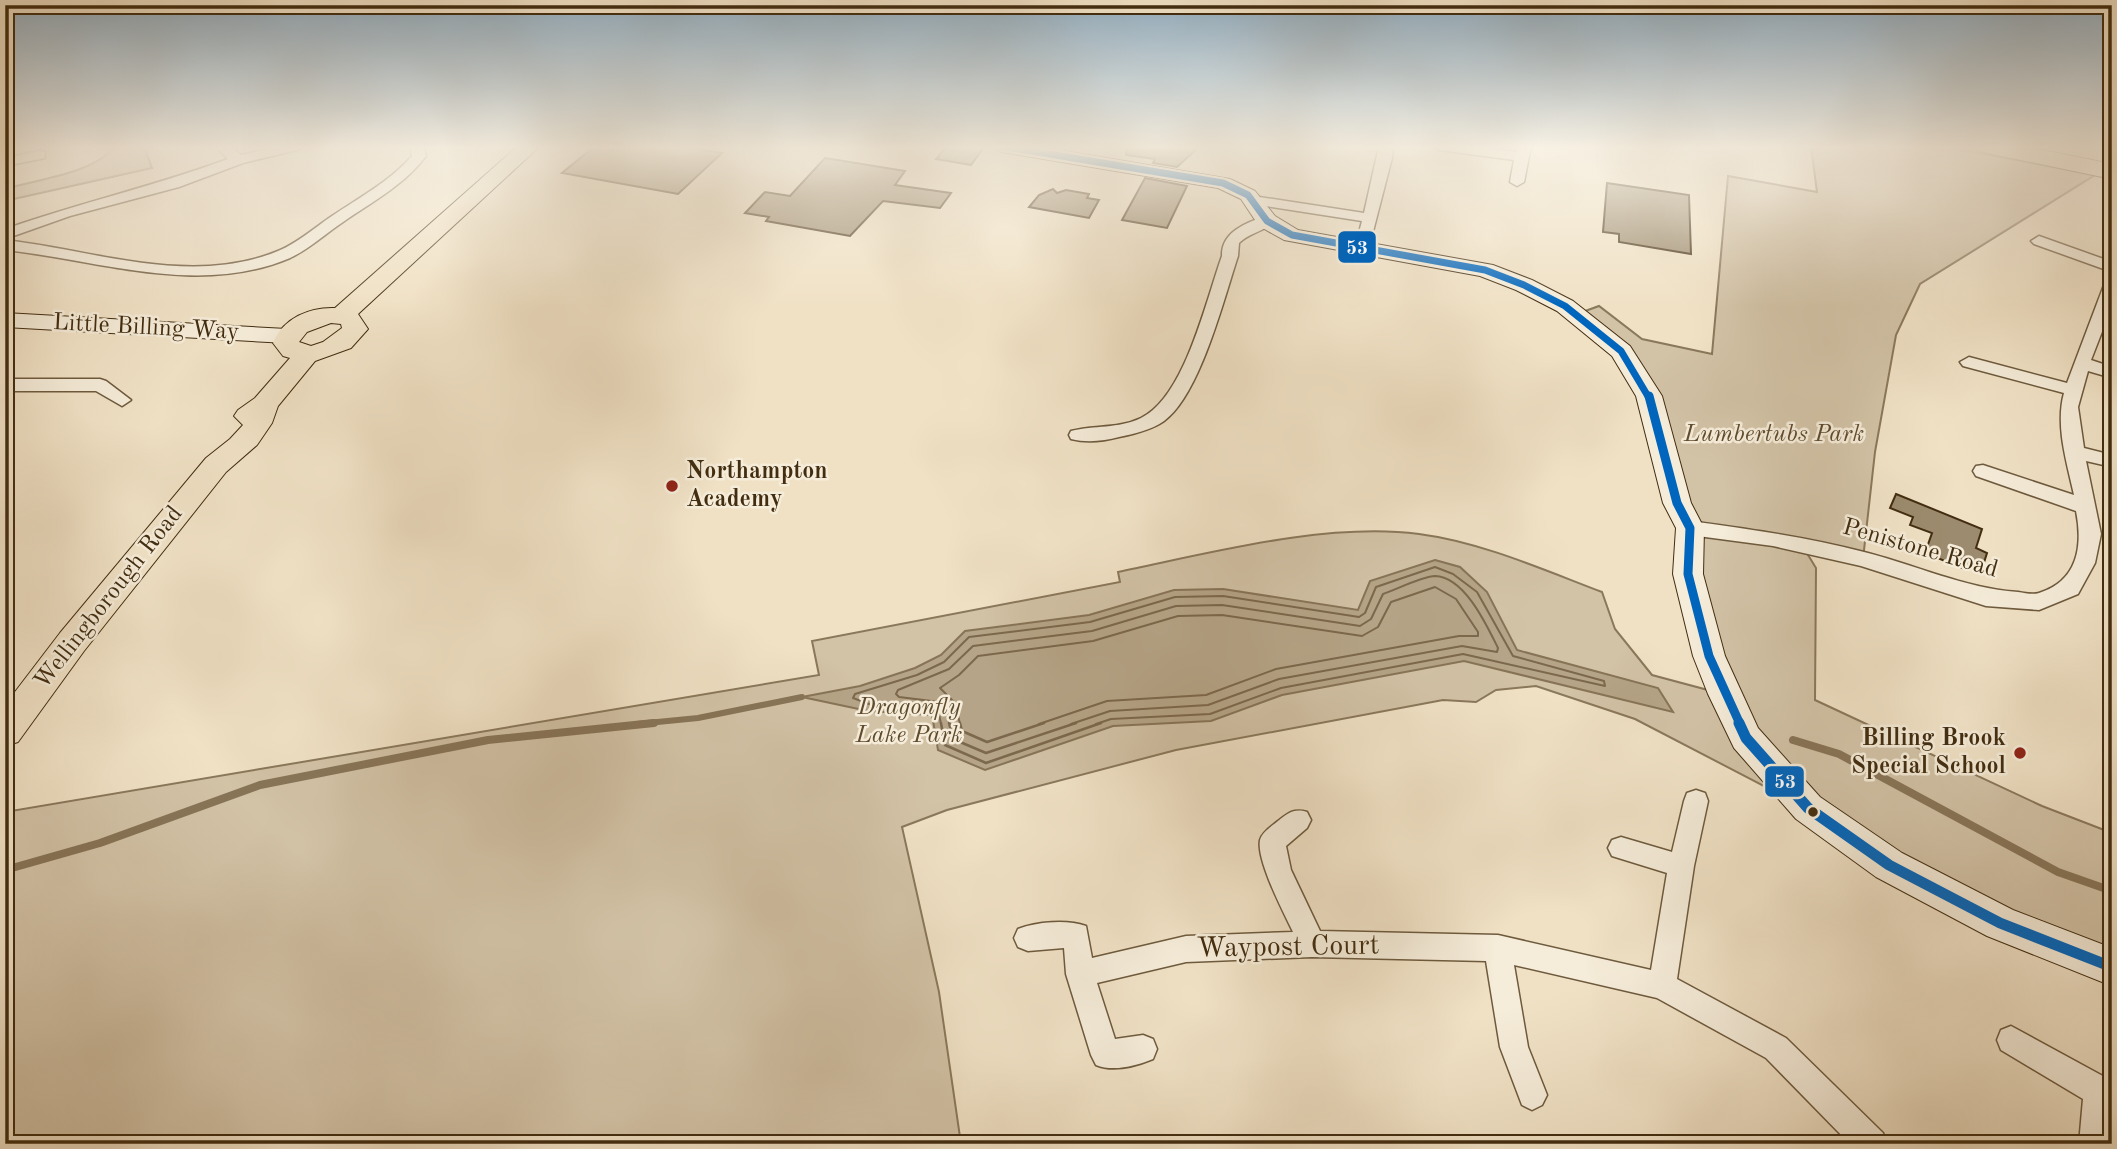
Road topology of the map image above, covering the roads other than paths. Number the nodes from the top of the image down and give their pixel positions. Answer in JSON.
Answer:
{"nodes":[{"id":1,"x":115,"y":200,"type":"edge"},
{"id":2,"x":368,"y":200,"type":"edge"},
{"id":3,"x":470,"y":200,"type":"edge"},
{"id":4,"x":1253,"y":200,"type":"joint"},
{"id":5,"x":1373,"y":200,"type":"edge"},
{"id":6,"x":1369,"y":218,"type":"junction"},
{"id":7,"x":1267,"y":221,"type":"junction"},
{"id":8,"x":5,"y":234,"type":"edge"},
{"id":9,"x":2039,"y":241,"type":"dead end"},
{"id":10,"x":5,"y":245,"type":"edge"},
{"id":11,"x":1363,"y":248,"type":"junction"},
{"id":12,"x":2112,"y":267,"type":"edge"},
{"id":13,"x":2112,"y":285,"type":"edge"},
{"id":14,"x":341,"y":316,"type":"junction"},
{"id":15,"x":5,"y":320,"type":"edge"},
{"id":16,"x":287,"y":336,"type":"junction"},
{"id":17,"x":308,"y":353,"type":"junction"},
{"id":18,"x":1969,"y":362,"type":"dead end"},
{"id":19,"x":2081,"y":363,"type":"junction"},
{"id":20,"x":2112,"y":373,"type":"edge"},
{"id":21,"x":5,"y":384,"type":"edge"},
{"id":22,"x":2071,"y":390,"type":"junction"},
{"id":23,"x":121,"y":400,"type":"dead end"},
{"id":24,"x":1078,"y":435,"type":"dead end"},
{"id":25,"x":2075,"y":452,"type":"junction"},
{"id":26,"x":2112,"y":461,"type":"edge"},
{"id":27,"x":1983,"y":471,"type":"dead end"},
{"id":28,"x":2087,"y":507,"type":"junction"},
{"id":29,"x":1690,"y":528,"type":"junction"},
{"id":30,"x":5,"y":732,"type":"edge"},
{"id":31,"x":1696,"y":801,"type":"dead end"},
{"id":32,"x":1298,"y":820,"type":"dead end"},
{"id":33,"x":1621,"y":848,"type":"dead end"},
{"id":34,"x":1681,"y":866,"type":"junction"},
{"id":35,"x":1028,"y":938,"type":"dead end"},
{"id":36,"x":1312,"y":944,"type":"junction"},
{"id":37,"x":1498,"y":948,"type":"junction"},
{"id":38,"x":2112,"y":967,"type":"edge"},
{"id":39,"x":1080,"y":974,"type":"junction"},
{"id":40,"x":1662,"y":986,"type":"junction"},
{"id":41,"x":2011,"y":1040,"type":"dead end"},
{"id":42,"x":1143,"y":1049,"type":"dead end"},
{"id":43,"x":2105,"y":1093,"type":"edge"},
{"id":44,"x":1532,"y":1096,"type":"dead end"},
{"id":45,"x":1869,"y":1143,"type":"edge"},
{"id":46,"x":2094,"y":1144,"type":"edge"}],
"edges":[{"from":1,"to":8,"type":"street"},
{"from":2,"to":10,"type":"street"},
{"from":3,"to":14,"type":"main road"},
{"from":4,"to":6,"type":"street"},
{"from":4,"to":7,"type":"street"},
{"from":5,"to":6,"type":"street"},
{"from":6,"to":11,"type":"street"},
{"from":7,"to":11,"type":"street"},
{"from":7,"to":24,"type":"street"},
{"from":9,"to":12,"type":"street"},
{"from":11,"to":29,"type":"street"},
{"from":13,"to":19,"type":"street","name":"Penistone Road"},
{"from":14,"to":16,"type":"main road"},
{"from":14,"to":17,"type":"main road"},
{"from":15,"to":16,"type":"street","name":"Little Billing Way"},
{"from":16,"to":17,"type":"main road"},
{"from":17,"to":30,"type":"main road","name":"Wellingborough Road"},
{"from":18,"to":22,"type":"street"},
{"from":19,"to":20,"type":"street"},
{"from":19,"to":22,"type":"street","name":"Penistone Road"},
{"from":21,"to":23,"type":"street"},
{"from":22,"to":25,"type":"street","name":"Penistone Road"},
{"from":25,"to":26,"type":"street"},
{"from":25,"to":28,"type":"street","name":"Penistone Road"},
{"from":27,"to":28,"type":"street"},
{"from":28,"to":29,"type":"street","name":"Penistone Road"},
{"from":29,"to":38,"type":"street"},
{"from":31,"to":34,"type":"street"},
{"from":32,"to":36,"type":"street"},
{"from":33,"to":34,"type":"street"},
{"from":34,"to":40,"type":"street"},
{"from":35,"to":39,"type":"street"},
{"from":36,"to":37,"type":"street","name":"Waypost Court"},
{"from":36,"to":39,"type":"street","name":"Waypost Court"},
{"from":37,"to":40,"type":"street","name":"Waypost Court"},
{"from":37,"to":44,"type":"street"},
{"from":39,"to":42,"type":"street"},
{"from":40,"to":45,"type":"street","name":"Waypost Court"},
{"from":41,"to":43,"type":"street"},
{"from":43,"to":46,"type":"street"}]}
